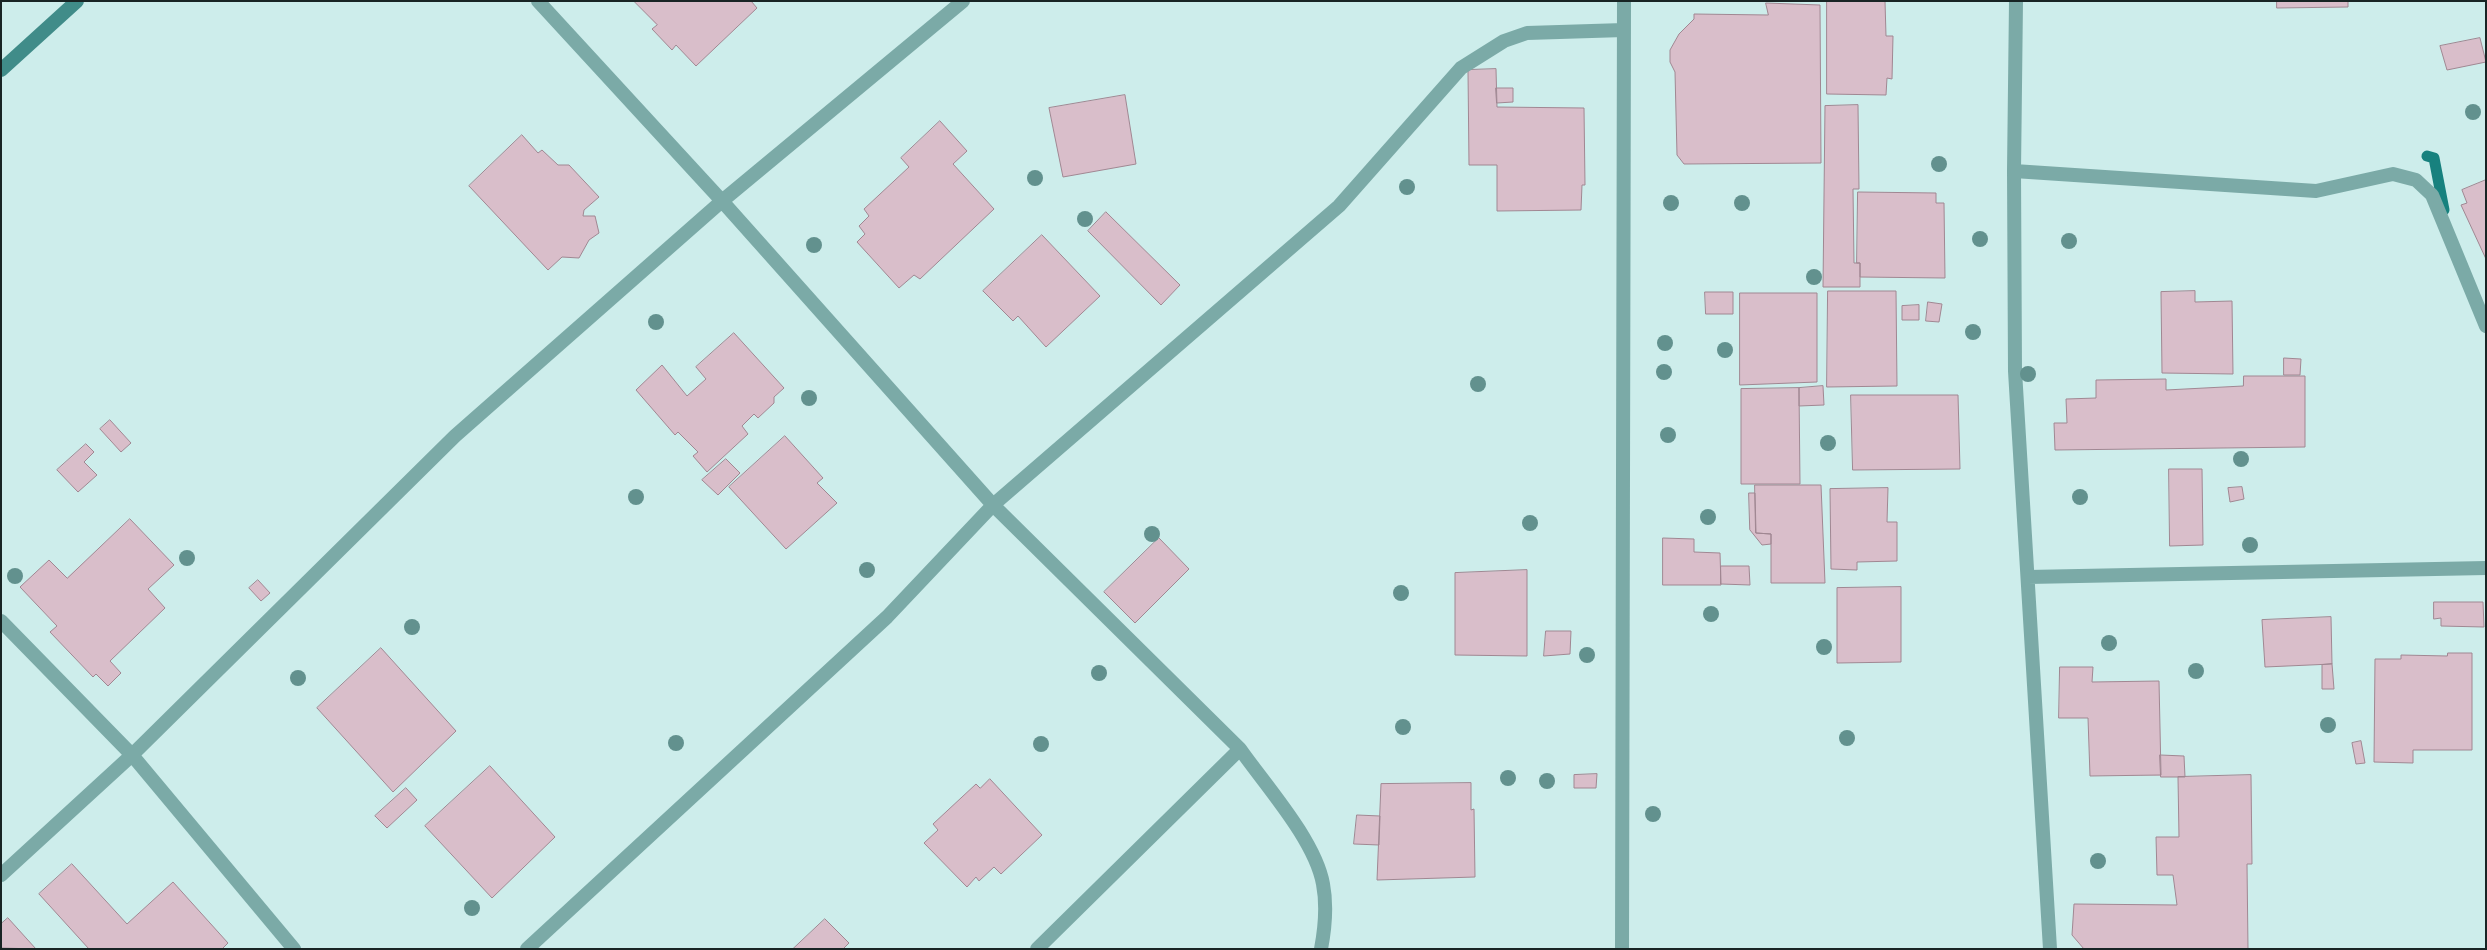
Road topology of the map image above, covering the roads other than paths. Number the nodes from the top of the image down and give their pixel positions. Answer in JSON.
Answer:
{"nodes":[{"id":1,"x":77,"y":1,"type":"edge"},
{"id":2,"x":538,"y":1,"type":"edge"},
{"id":3,"x":963,"y":1,"type":"edge"},
{"id":4,"x":1624,"y":1,"type":"edge"},
{"id":5,"x":2016,"y":1,"type":"edge"},
{"id":6,"x":1624,"y":30,"type":"junction"},
{"id":7,"x":1,"y":70,"type":"edge"},
{"id":8,"x":2014,"y":171,"type":"junction"},
{"id":9,"x":722,"y":201,"type":"junction"},
{"id":10,"x":2486,"y":326,"type":"edge"},
{"id":11,"x":993,"y":505,"type":"junction"},
{"id":12,"x":2486,"y":568,"type":"edge"},
{"id":13,"x":2028,"y":577,"type":"junction"},
{"id":14,"x":1,"y":621,"type":"edge"},
{"id":15,"x":1240,"y":749,"type":"junction"},
{"id":16,"x":132,"y":755,"type":"junction"},
{"id":17,"x":1,"y":875,"type":"edge"},
{"id":18,"x":294,"y":949,"type":"edge"},
{"id":19,"x":527,"y":949,"type":"edge"},
{"id":20,"x":1037,"y":949,"type":"edge"},
{"id":21,"x":1321,"y":949,"type":"edge"},
{"id":22,"x":1622,"y":949,"type":"edge"},
{"id":23,"x":2050,"y":949,"type":"edge"}],
"edges":[{"from":1,"to":7,"type":"main road"},
{"from":2,"to":9,"type":"street"},
{"from":3,"to":9,"type":"street"},
{"from":4,"to":6,"type":"street"},
{"from":5,"to":8,"type":"street"},
{"from":6,"to":11,"type":"street"},
{"from":6,"to":22,"type":"street"},
{"from":8,"to":10,"type":"street"},
{"from":8,"to":13,"type":"street"},
{"from":9,"to":11,"type":"street"},
{"from":9,"to":16,"type":"street"},
{"from":11,"to":15,"type":"street"},
{"from":11,"to":19,"type":"street"},
{"from":12,"to":13,"type":"street"},
{"from":13,"to":23,"type":"street"},
{"from":14,"to":16,"type":"street"},
{"from":15,"to":20,"type":"street"},
{"from":15,"to":21,"type":"street"},
{"from":16,"to":17,"type":"street"},
{"from":16,"to":18,"type":"street"}]}
